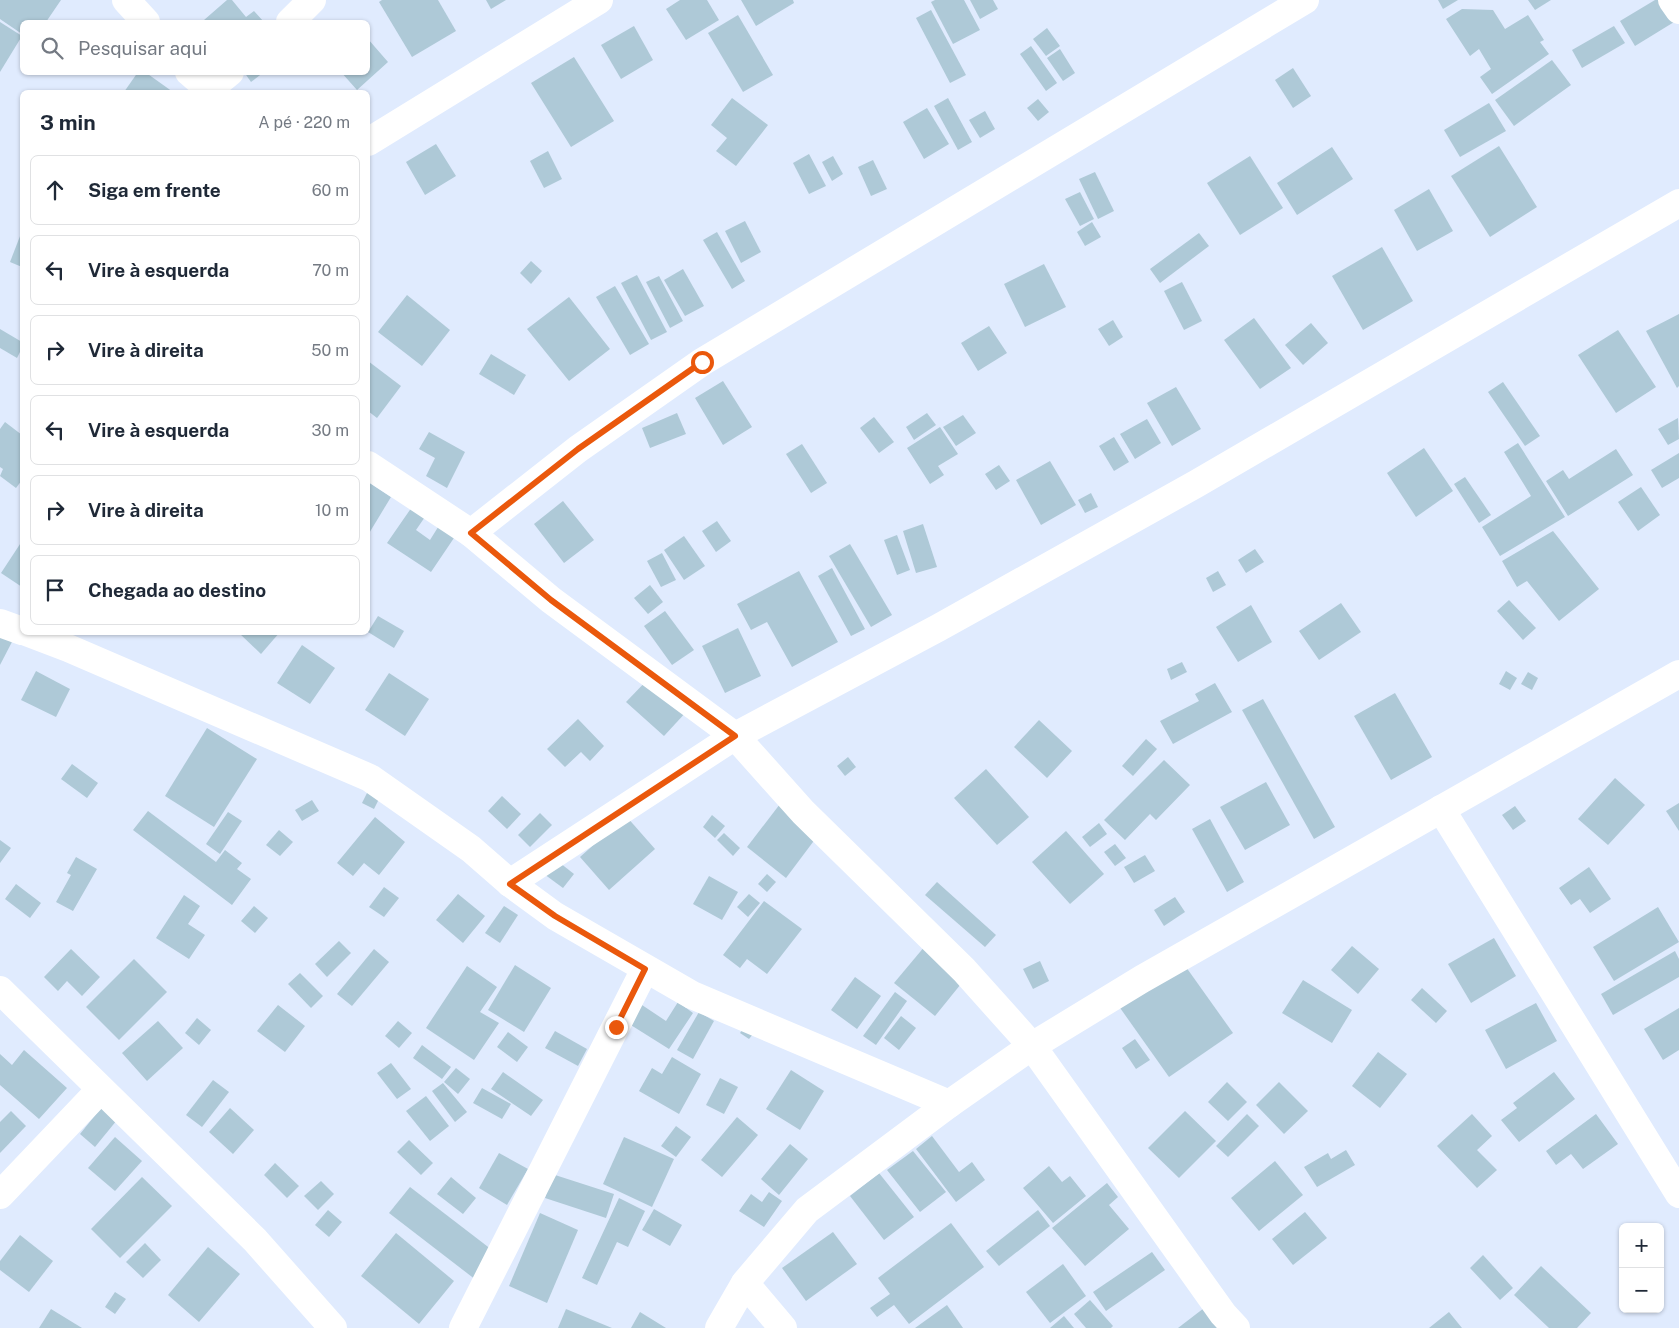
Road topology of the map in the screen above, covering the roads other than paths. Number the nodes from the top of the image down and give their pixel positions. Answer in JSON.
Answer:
{"nodes":[{"id":1,"x":126,"y":0,"type":"edge"},
{"id":2,"x":312,"y":0,"type":"edge"},
{"id":3,"x":599,"y":0,"type":"edge"},
{"id":4,"x":1305,"y":0,"type":"edge"},
{"id":5,"x":1672,"y":0,"type":"edge"},
{"id":6,"x":1679,"y":10,"type":"edge"},
{"id":7,"x":144,"y":20,"type":"edge"},
{"id":8,"x":292,"y":20,"type":"edge"},
{"id":9,"x":370,"y":141,"type":"edge"},
{"id":10,"x":1679,"y":203,"type":"edge"},
{"id":11,"x":370,"y":466,"type":"edge"},
{"id":12,"x":471,"y":533,"type":"junction"},
{"id":13,"x":0,"y":623,"type":"edge"},
{"id":14,"x":20,"y":630,"type":"edge"},
{"id":15,"x":34,"y":635,"type":"edge"},
{"id":16,"x":1679,"y":674,"type":"edge"},
{"id":17,"x":735,"y":736,"type":"junction"},
{"id":18,"x":1441,"y":809,"type":"junction"},
{"id":19,"x":510,"y":884,"type":"junction"},
{"id":20,"x":645,"y":969,"type":"junction"},
{"id":21,"x":0,"y":990,"type":"edge"},
{"id":22,"x":1032,"y":1046,"type":"junction"},
{"id":23,"x":100,"y":1090,"type":"junction"},
{"id":24,"x":949,"y":1104,"type":"junction"},
{"id":25,"x":1679,"y":1194,"type":"edge"},
{"id":26,"x":0,"y":1195,"type":"edge"},
{"id":27,"x":745,"y":1283,"type":"junction"},
{"id":28,"x":333,"y":1328,"type":"edge"},
{"id":29,"x":463,"y":1328,"type":"edge"},
{"id":30,"x":719,"y":1328,"type":"edge"},
{"id":31,"x":783,"y":1328,"type":"edge"},
{"id":32,"x":1236,"y":1328,"type":"edge"}],
"edges":[{"from":1,"to":7,"type":"street"},
{"from":2,"to":8,"type":"street"},
{"from":3,"to":9,"type":"street"},
{"from":4,"to":12,"type":"street"},
{"from":5,"to":6,"type":"street"},
{"from":10,"to":17,"type":"street"},
{"from":11,"to":12,"type":"street"},
{"from":12,"to":17,"type":"street"},
{"from":13,"to":14,"type":"street"},
{"from":15,"to":19,"type":"street"},
{"from":16,"to":18,"type":"street"},
{"from":17,"to":19,"type":"street"},
{"from":17,"to":22,"type":"street"},
{"from":18,"to":22,"type":"street"},
{"from":18,"to":25,"type":"street"},
{"from":19,"to":20,"type":"street"},
{"from":20,"to":24,"type":"street"},
{"from":20,"to":29,"type":"street"},
{"from":21,"to":23,"type":"street"},
{"from":22,"to":24,"type":"street"},
{"from":22,"to":32,"type":"street"},
{"from":23,"to":26,"type":"street"},
{"from":23,"to":28,"type":"street"},
{"from":24,"to":27,"type":"street"},
{"from":27,"to":30,"type":"street"},
{"from":27,"to":31,"type":"street"}]}
